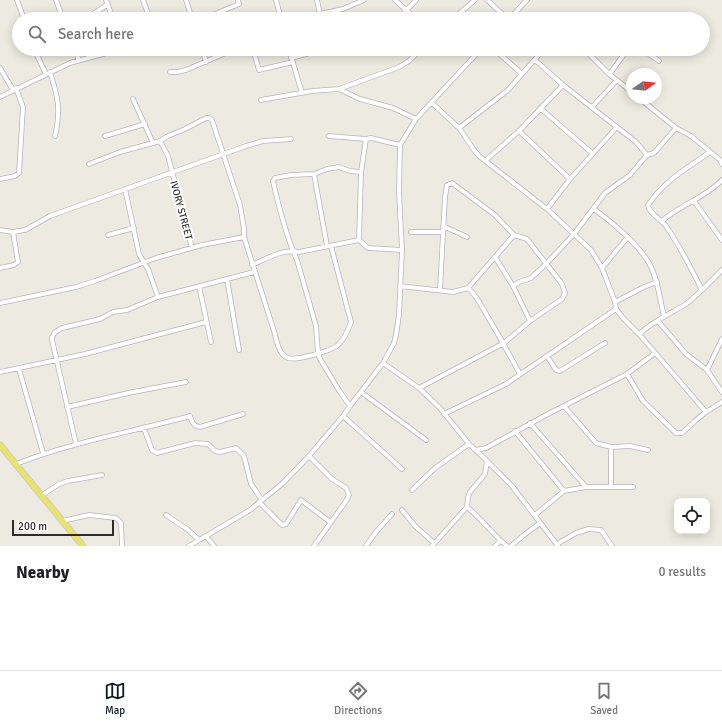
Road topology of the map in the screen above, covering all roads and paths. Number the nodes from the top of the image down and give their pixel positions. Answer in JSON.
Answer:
{"nodes":[{"id":1,"x":17,"y":0,"type":"edge"},
{"id":2,"x":56,"y":0,"type":"edge"},
{"id":3,"x":143,"y":0,"type":"edge"},
{"id":4,"x":186,"y":0,"type":"edge"},
{"id":5,"x":238,"y":0,"type":"edge"},
{"id":6,"x":276,"y":0,"type":"edge"},
{"id":7,"x":317,"y":0,"type":"edge"},
{"id":8,"x":364,"y":0,"type":"edge"},
{"id":9,"x":395,"y":0,"type":"edge"},
{"id":10,"x":416,"y":0,"type":"edge"},
{"id":11,"x":475,"y":0,"type":"edge"},
{"id":12,"x":487,"y":0,"type":"edge"},
{"id":13,"x":527,"y":0,"type":"edge"},
{"id":14,"x":107,"y":2,"type":"edge"},
{"id":15,"x":406,"y":11,"type":"joint"},
{"id":16,"x":21,"y":12,"type":"edge"},
{"id":17,"x":60,"y":12,"type":"edge"},
{"id":18,"x":95,"y":12,"type":"edge"},
{"id":19,"x":111,"y":12,"type":"edge"},
{"id":20,"x":147,"y":12,"type":"edge"},
{"id":21,"x":190,"y":12,"type":"edge"},
{"id":22,"x":220,"y":12,"type":"edge"},
{"id":23,"x":279,"y":12,"type":"edge"},
{"id":24,"x":319,"y":12,"type":"edge"},
{"id":25,"x":333,"y":12,"type":"edge"},
{"id":26,"x":461,"y":12,"type":"edge"},
{"id":27,"x":501,"y":12,"type":"edge"},
{"id":28,"x":516,"y":12,"type":"edge"},
{"id":29,"x":38,"y":56,"type":"edge"},
{"id":30,"x":77,"y":56,"type":"edge"},
{"id":31,"x":96,"y":56,"type":"edge"},
{"id":32,"x":204,"y":56,"type":"edge"},
{"id":33,"x":219,"y":56,"type":"edge"},
{"id":34,"x":255,"y":56,"type":"edge"},
{"id":35,"x":291,"y":56,"type":"edge"},
{"id":36,"x":304,"y":56,"type":"edge"},
{"id":37,"x":414,"y":56,"type":"edge"},
{"id":38,"x":475,"y":56,"type":"edge"},
{"id":39,"x":502,"y":56,"type":"edge"},
{"id":40,"x":538,"y":56,"type":"edge"},
{"id":41,"x":591,"y":56,"type":"edge"},
{"id":42,"x":623,"y":56,"type":"edge"},
{"id":43,"x":652,"y":56,"type":"edge"},
{"id":44,"x":292,"y":60,"type":"junction"},
{"id":45,"x":535,"y":60,"type":"junction"},
{"id":46,"x":78,"y":61,"type":"junction"},
{"id":47,"x":659,"y":61,"type":"dead end"},
{"id":48,"x":206,"y":62,"type":"junction"},
{"id":49,"x":0,"y":68,"type":"edge"},
{"id":50,"x":170,"y":72,"type":"dead end"},
{"id":51,"x":48,"y":73,"type":"junction"},
{"id":52,"x":522,"y":74,"type":"junction"},
{"id":53,"x":609,"y":74,"type":"junction"},
{"id":54,"x":616,"y":80,"type":"junction"},
{"id":55,"x":563,"y":85,"type":"junction"},
{"id":56,"x":626,"y":88,"type":"edge"},
{"id":57,"x":15,"y":89,"type":"junction"},
{"id":58,"x":339,"y":89,"type":"junction"},
{"id":59,"x":302,"y":92,"type":"junction"},
{"id":60,"x":0,"y":97,"type":"edge"},
{"id":61,"x":133,"y":99,"type":"dead end"},
{"id":62,"x":261,"y":100,"type":"dead end"},
{"id":63,"x":432,"y":103,"type":"junction"},
{"id":64,"x":646,"y":104,"type":"edge"},
{"id":65,"x":592,"y":107,"type":"junction"},
{"id":66,"x":540,"y":108,"type":"junction"},
{"id":67,"x":416,"y":119,"type":"junction"},
{"id":68,"x":145,"y":124,"type":"junction"},
{"id":69,"x":459,"y":128,"type":"junction"},
{"id":70,"x":616,"y":128,"type":"junction"},
{"id":71,"x":676,"y":128,"type":"junction"},
{"id":72,"x":519,"y":131,"type":"junction"},
{"id":73,"x":55,"y":136,"type":"dead end"},
{"id":74,"x":105,"y":136,"type":"dead end"},
{"id":75,"x":329,"y":136,"type":"dead end"},
{"id":76,"x":291,"y":139,"type":"dead end"},
{"id":77,"x":366,"y":139,"type":"junction"},
{"id":78,"x":160,"y":141,"type":"junction"},
{"id":79,"x":153,"y":143,"type":"junction"},
{"id":80,"x":400,"y":144,"type":"junction"},
{"id":81,"x":710,"y":152,"type":"junction"},
{"id":82,"x":592,"y":153,"type":"junction"},
{"id":83,"x":224,"y":154,"type":"junction"},
{"id":84,"x":647,"y":155,"type":"junction"},
{"id":85,"x":485,"y":161,"type":"junction"},
{"id":86,"x":90,"y":164,"type":"dead end"},
{"id":87,"x":722,"y":164,"type":"edge"},
{"id":88,"x":172,"y":172,"type":"junction"},
{"id":89,"x":361,"y":172,"type":"junction"},
{"id":90,"x":314,"y":174,"type":"junction"},
{"id":91,"x":0,"y":178,"type":"edge"},
{"id":92,"x":570,"y":179,"type":"junction"},
{"id":93,"x":722,"y":180,"type":"edge"},
{"id":94,"x":125,"y":189,"type":"junction"},
{"id":95,"x":694,"y":201,"type":"junction"},
{"id":96,"x":547,"y":209,"type":"junction"},
{"id":97,"x":594,"y":209,"type":"junction"},
{"id":98,"x":662,"y":221,"type":"junction"},
{"id":99,"x":443,"y":226,"type":"junction"},
{"id":100,"x":134,"y":228,"type":"junction"},
{"id":101,"x":0,"y":230,"type":"edge"},
{"id":102,"x":13,"y":232,"type":"junction"},
{"id":103,"x":411,"y":232,"type":"dead end"},
{"id":104,"x":442,"y":232,"type":"junction"},
{"id":105,"x":574,"y":234,"type":"junction"},
{"id":106,"x":108,"y":235,"type":"dead end"},
{"id":107,"x":514,"y":235,"type":"junction"},
{"id":108,"x":244,"y":237,"type":"junction"},
{"id":109,"x":467,"y":238,"type":"dead end"},
{"id":110,"x":627,"y":238,"type":"junction"},
{"id":111,"x":359,"y":240,"type":"junction"},
{"id":112,"x":722,"y":240,"type":"edge"},
{"id":113,"x":329,"y":246,"type":"junction"},
{"id":114,"x":192,"y":248,"type":"junction"},
{"id":115,"x":402,"y":250,"type":"junction"},
{"id":116,"x":293,"y":251,"type":"junction"},
{"id":117,"x":495,"y":257,"type":"junction"},
{"id":118,"x":144,"y":262,"type":"junction"},
{"id":119,"x":546,"y":264,"type":"junction"},
{"id":120,"x":252,"y":265,"type":"junction"},
{"id":121,"x":0,"y":268,"type":"edge"},
{"id":122,"x":602,"y":268,"type":"junction"},
{"id":123,"x":722,"y":270,"type":"edge"},
{"id":124,"x":254,"y":272,"type":"junction"},
{"id":125,"x":227,"y":279,"type":"junction"},
{"id":126,"x":657,"y":282,"type":"junction"},
{"id":127,"x":199,"y":286,"type":"junction"},
{"id":128,"x":400,"y":286,"type":"junction"},
{"id":129,"x":513,"y":286,"type":"junction"},
{"id":130,"x":468,"y":288,"type":"junction"},
{"id":131,"x":440,"y":290,"type":"junction"},
{"id":132,"x":702,"y":290,"type":"junction"},
{"id":133,"x":158,"y":297,"type":"junction"},
{"id":134,"x":615,"y":302,"type":"junction"},
{"id":135,"x":0,"y":303,"type":"edge"},
{"id":136,"x":616,"y":309,"type":"junction"},
{"id":137,"x":664,"y":318,"type":"junction"},
{"id":138,"x":530,"y":321,"type":"junction"},
{"id":139,"x":658,"y":321,"type":"junction"},
{"id":140,"x":206,"y":322,"type":"junction"},
{"id":141,"x":639,"y":334,"type":"junction"},
{"id":142,"x":722,"y":339,"type":"edge"},
{"id":143,"x":211,"y":342,"type":"dead end"},
{"id":144,"x":504,"y":343,"type":"junction"},
{"id":145,"x":605,"y":343,"type":"dead end"},
{"id":146,"x":239,"y":350,"type":"dead end"},
{"id":147,"x":318,"y":353,"type":"junction"},
{"id":148,"x":655,"y":353,"type":"junction"},
{"id":149,"x":548,"y":356,"type":"junction"},
{"id":150,"x":55,"y":360,"type":"junction"},
{"id":151,"x":383,"y":363,"type":"junction"},
{"id":152,"x":19,"y":369,"type":"junction"},
{"id":153,"x":707,"y":370,"type":"junction"},
{"id":154,"x":0,"y":372,"type":"edge"},
{"id":155,"x":520,"y":374,"type":"junction"},
{"id":156,"x":627,"y":374,"type":"junction"},
{"id":157,"x":186,"y":382,"type":"dead end"},
{"id":158,"x":419,"y":388,"type":"junction"},
{"id":159,"x":361,"y":392,"type":"junction"},
{"id":160,"x":722,"y":392,"type":"edge"},
{"id":161,"x":722,"y":402,"type":"edge"},
{"id":162,"x":350,"y":406,"type":"junction"},
{"id":163,"x":564,"y":406,"type":"junction"},
{"id":164,"x":67,"y":407,"type":"junction"},
{"id":165,"x":706,"y":412,"type":"junction"},
{"id":166,"x":243,"y":414,"type":"dead end"},
{"id":167,"x":444,"y":414,"type":"junction"},
{"id":168,"x":343,"y":416,"type":"junction"},
{"id":169,"x":530,"y":423,"type":"junction"},
{"id":170,"x":144,"y":428,"type":"junction"},
{"id":171,"x":515,"y":431,"type":"junction"},
{"id":172,"x":426,"y":440,"type":"dead end"},
{"id":173,"x":76,"y":444,"type":"junction"},
{"id":174,"x":469,"y":444,"type":"junction"},
{"id":175,"x":0,"y":445,"type":"edge"},
{"id":176,"x":611,"y":447,"type":"junction"},
{"id":177,"x":486,"y":448,"type":"junction"},
{"id":178,"x":476,"y":450,"type":"junction"},
{"id":179,"x":648,"y":450,"type":"dead end"},
{"id":180,"x":43,"y":453,"type":"junction"},
{"id":181,"x":309,"y":456,"type":"junction"},
{"id":182,"x":483,"y":457,"type":"junction"},
{"id":183,"x":486,"y":461,"type":"junction"},
{"id":184,"x":16,"y":464,"type":"junction"},
{"id":185,"x":402,"y":469,"type":"dead end"},
{"id":186,"x":102,"y":475,"type":"dead end"},
{"id":187,"x":611,"y":486,"type":"junction"},
{"id":188,"x":586,"y":487,"type":"junction"},
{"id":189,"x":633,"y":487,"type":"dead end"},
{"id":190,"x":412,"y":490,"type":"dead end"},
{"id":191,"x":564,"y":491,"type":"junction"},
{"id":192,"x":41,"y":496,"type":"junction"},
{"id":193,"x":261,"y":501,"type":"junction"},
{"id":194,"x":467,"y":507,"type":"junction"},
{"id":195,"x":402,"y":510,"type":"dead end"},
{"id":196,"x":392,"y":514,"type":"dead end"},
{"id":197,"x":166,"y":515,"type":"dead end"},
{"id":198,"x":535,"y":515,"type":"junction"},
{"id":199,"x":62,"y":521,"type":"junction"},
{"id":200,"x":330,"y":522,"type":"junction"},
{"id":201,"x":540,"y":523,"type":"junction"},
{"id":202,"x":206,"y":536,"type":"junction"},
{"id":203,"x":199,"y":540,"type":"junction"},
{"id":204,"x":500,"y":541,"type":"junction"},
{"id":205,"x":433,"y":545,"type":"edge"},
{"id":206,"x":557,"y":545,"type":"edge"},
{"id":207,"x":83,"y":546,"type":"edge"},
{"id":208,"x":122,"y":546,"type":"edge"},
{"id":209,"x":189,"y":546,"type":"edge"},
{"id":210,"x":214,"y":546,"type":"edge"},
{"id":211,"x":314,"y":546,"type":"edge"},
{"id":212,"x":366,"y":546,"type":"edge"},
{"id":213,"x":495,"y":546,"type":"edge"},
{"id":214,"x":507,"y":546,"type":"edge"},
{"id":215,"x":511,"y":546,"type":"edge"},
{"id":216,"x":612,"y":546,"type":"edge"}],
"edges":[{"from":1,"to":16,"type":"street"},
{"from":2,"to":17,"type":"street"},
{"from":3,"to":20,"type":"street"},
{"from":4,"to":21,"type":"street"},
{"from":5,"to":22,"type":"street"},
{"from":6,"to":23,"type":"street"},
{"from":7,"to":24,"type":"street"},
{"from":8,"to":25,"type":"street"},
{"from":9,"to":15,"type":"street"},
{"from":10,"to":15,"type":"street"},
{"from":11,"to":26,"type":"street"},
{"from":12,"to":27,"type":"street"},
{"from":13,"to":28,"type":"street"},
{"from":14,"to":18,"type":"street"},
{"from":14,"to":19,"type":"street"},
{"from":29,"to":51,"type":"street"},
{"from":30,"to":46,"type":"street"},
{"from":31,"to":46,"type":"street"},
{"from":32,"to":48,"type":"street"},
{"from":33,"to":48,"type":"street"},
{"from":34,"to":44,"type":"street"},
{"from":35,"to":44,"type":"street"},
{"from":36,"to":44,"type":"street"},
{"from":37,"to":58,"type":"street"},
{"from":38,"to":63,"type":"street"},
{"from":39,"to":52,"type":"street"},
{"from":40,"to":45,"type":"street"},
{"from":41,"to":53,"type":"street"},
{"from":42,"to":53,"type":"street"},
{"from":43,"to":47,"type":"street"},
{"from":44,"to":59,"type":"street"},
{"from":45,"to":52,"type":"street"},
{"from":45,"to":55,"type":"street"},
{"from":46,"to":51,"type":"street"},
{"from":48,"to":50,"type":"street"},
{"from":49,"to":57,"type":"street"},
{"from":51,"to":57,"type":"street"},
{"from":51,"to":73,"type":"street"},
{"from":52,"to":69,"type":"street"},
{"from":53,"to":54,"type":"street"},
{"from":54,"to":56,"type":"street"},
{"from":54,"to":65,"type":"street"},
{"from":55,"to":65,"type":"street"},
{"from":55,"to":66,"type":"street"},
{"from":57,"to":60,"type":"street"},
{"from":57,"to":91,"type":"street"},
{"from":58,"to":59,"type":"street"},
{"from":58,"to":67,"type":"street"},
{"from":59,"to":62,"type":"street"},
{"from":61,"to":68,"type":"street"},
{"from":63,"to":67,"type":"street"},
{"from":63,"to":69,"type":"street"},
{"from":64,"to":71,"type":"street"},
{"from":65,"to":70,"type":"street"},
{"from":66,"to":72,"type":"street"},
{"from":66,"to":82,"type":"street"},
{"from":67,"to":80,"type":"street"},
{"from":68,"to":74,"type":"street"},
{"from":68,"to":79,"type":"street"},
{"from":69,"to":85,"type":"street"},
{"from":70,"to":82,"type":"street"},
{"from":70,"to":84,"type":"street"},
{"from":71,"to":81,"type":"street"},
{"from":71,"to":84,"type":"street"},
{"from":72,"to":85,"type":"street"},
{"from":72,"to":92,"type":"street"},
{"from":75,"to":77,"type":"street"},
{"from":76,"to":83,"type":"street"},
{"from":77,"to":80,"type":"street"},
{"from":77,"to":89,"type":"street"},
{"from":78,"to":79,"type":"street"},
{"from":78,"to":83,"type":"street"},
{"from":78,"to":88,"type":"street","name":"IVORY STREET"},
{"from":79,"to":86,"type":"street"},
{"from":80,"to":115,"type":"street"},
{"from":81,"to":87,"type":"street"},
{"from":81,"to":98,"type":"street"},
{"from":82,"to":92,"type":"street"},
{"from":83,"to":88,"type":"street"},
{"from":83,"to":108,"type":"street"},
{"from":84,"to":97,"type":"street"},
{"from":85,"to":96,"type":"street"},
{"from":88,"to":94,"type":"street"},
{"from":88,"to":114,"type":"street","name":"IVORY STREET"},
{"from":89,"to":90,"type":"street"},
{"from":89,"to":111,"type":"street"},
{"from":90,"to":113,"type":"street"},
{"from":90,"to":116,"type":"street"},
{"from":92,"to":96,"type":"street"},
{"from":93,"to":95,"type":"street"},
{"from":94,"to":100,"type":"street"},
{"from":94,"to":102,"type":"street"},
{"from":95,"to":98,"type":"street"},
{"from":95,"to":112,"type":"street"},
{"from":96,"to":105,"type":"street"},
{"from":97,"to":105,"type":"street"},
{"from":97,"to":110,"type":"street"},
{"from":98,"to":132,"type":"street"},
{"from":99,"to":104,"type":"street"},
{"from":99,"to":107,"type":"street"},
{"from":99,"to":109,"type":"street"},
{"from":100,"to":106,"type":"street"},
{"from":100,"to":118,"type":"street"},
{"from":101,"to":102,"type":"street"},
{"from":102,"to":121,"type":"street"},
{"from":103,"to":104,"type":"street"},
{"from":104,"to":131,"type":"street"},
{"from":105,"to":119,"type":"street"},
{"from":105,"to":122,"type":"street"},
{"from":107,"to":117,"type":"street"},
{"from":107,"to":119,"type":"street"},
{"from":108,"to":114,"type":"street"},
{"from":108,"to":120,"type":"street"},
{"from":110,"to":122,"type":"street"},
{"from":110,"to":126,"type":"street"},
{"from":111,"to":113,"type":"street"},
{"from":111,"to":115,"type":"street"},
{"from":113,"to":116,"type":"street"},
{"from":113,"to":147,"type":"street"},
{"from":114,"to":118,"type":"street"},
{"from":115,"to":128,"type":"street"},
{"from":116,"to":120,"type":"street"},
{"from":116,"to":147,"type":"street"},
{"from":117,"to":129,"type":"street"},
{"from":117,"to":130,"type":"street"},
{"from":118,"to":133,"type":"street"},
{"from":118,"to":135,"type":"street"},
{"from":119,"to":129,"type":"street"},
{"from":119,"to":138,"type":"street"},
{"from":120,"to":124,"type":"street"},
{"from":122,"to":134,"type":"street"},
{"from":123,"to":132,"type":"street"},
{"from":124,"to":125,"type":"street"},
{"from":124,"to":147,"type":"street"},
{"from":125,"to":127,"type":"street"},
{"from":125,"to":146,"type":"street"},
{"from":126,"to":134,"type":"street"},
{"from":126,"to":137,"type":"street"},
{"from":127,"to":133,"type":"street"},
{"from":127,"to":140,"type":"street"},
{"from":128,"to":131,"type":"street"},
{"from":128,"to":151,"type":"street"},
{"from":129,"to":138,"type":"street"},
{"from":130,"to":131,"type":"street"},
{"from":130,"to":144,"type":"street"},
{"from":132,"to":137,"type":"street"},
{"from":133,"to":150,"type":"street"},
{"from":134,"to":136,"type":"street"},
{"from":136,"to":141,"type":"street"},
{"from":136,"to":149,"type":"street"},
{"from":137,"to":139,"type":"street"},
{"from":138,"to":144,"type":"street"},
{"from":139,"to":141,"type":"street"},
{"from":139,"to":153,"type":"street"},
{"from":140,"to":143,"type":"street"},
{"from":140,"to":150,"type":"street"},
{"from":141,"to":148,"type":"street"},
{"from":142,"to":153,"type":"street"},
{"from":144,"to":155,"type":"street"},
{"from":144,"to":158,"type":"street"},
{"from":145,"to":149,"type":"street"},
{"from":147,"to":162,"type":"street"},
{"from":148,"to":156,"type":"street"},
{"from":148,"to":165,"type":"street"},
{"from":149,"to":155,"type":"street"},
{"from":150,"to":152,"type":"street"},
{"from":150,"to":164,"type":"street"},
{"from":151,"to":158,"type":"street"},
{"from":151,"to":159,"type":"street"},
{"from":152,"to":154,"type":"street"},
{"from":152,"to":180,"type":"street"},
{"from":153,"to":160,"type":"street"},
{"from":155,"to":167,"type":"street"},
{"from":156,"to":163,"type":"street"},
{"from":156,"to":165,"type":"street"},
{"from":157,"to":164,"type":"street"},
{"from":158,"to":167,"type":"street"},
{"from":159,"to":162,"type":"street"},
{"from":159,"to":172,"type":"street"},
{"from":161,"to":165,"type":"street"},
{"from":162,"to":168,"type":"street"},
{"from":163,"to":169,"type":"street"},
{"from":163,"to":176,"type":"street"},
{"from":164,"to":173,"type":"street"},
{"from":166,"to":170,"type":"street"},
{"from":167,"to":174,"type":"street"},
{"from":168,"to":181,"type":"street"},
{"from":168,"to":185,"type":"street"},
{"from":169,"to":171,"type":"street"},
{"from":169,"to":188,"type":"street"},
{"from":170,"to":173,"type":"street"},
{"from":170,"to":193,"type":"street"},
{"from":171,"to":177,"type":"street"},
{"from":171,"to":191,"type":"street"},
{"from":173,"to":180,"type":"street"},
{"from":174,"to":178,"type":"street"},
{"from":174,"to":190,"type":"street"},
{"from":175,"to":184,"type":"main road"},
{"from":176,"to":179,"type":"street"},
{"from":176,"to":187,"type":"street"},
{"from":177,"to":178,"type":"street"},
{"from":177,"to":182,"type":"street"},
{"from":178,"to":182,"type":"street"},
{"from":180,"to":184,"type":"street"},
{"from":181,"to":193,"type":"street"},
{"from":181,"to":200,"type":"street"},
{"from":182,"to":183,"type":"street"},
{"from":183,"to":194,"type":"street"},
{"from":183,"to":198,"type":"street"},
{"from":184,"to":192,"type":"main road"},
{"from":186,"to":192,"type":"street"},
{"from":187,"to":188,"type":"street"},
{"from":187,"to":189,"type":"street"},
{"from":188,"to":191,"type":"street"},
{"from":191,"to":198,"type":"street"},
{"from":192,"to":199,"type":"main road"},
{"from":193,"to":200,"type":"street"},
{"from":193,"to":202,"type":"street"},
{"from":194,"to":204,"type":"street"},
{"from":194,"to":205,"type":"street"},
{"from":195,"to":205,"type":"street"},
{"from":196,"to":212,"type":"street"},
{"from":197,"to":203,"type":"street"},
{"from":198,"to":201,"type":"street"},
{"from":199,"to":207,"type":"main road"},
{"from":199,"to":208,"type":"street"},
{"from":200,"to":211,"type":"street"},
{"from":201,"to":206,"type":"street"},
{"from":201,"to":215,"type":"street"},
{"from":202,"to":203,"type":"street"},
{"from":202,"to":210,"type":"street"},
{"from":203,"to":209,"type":"street"},
{"from":204,"to":213,"type":"street"},
{"from":204,"to":214,"type":"street"},
{"from":206,"to":216,"type":"street"}]}
